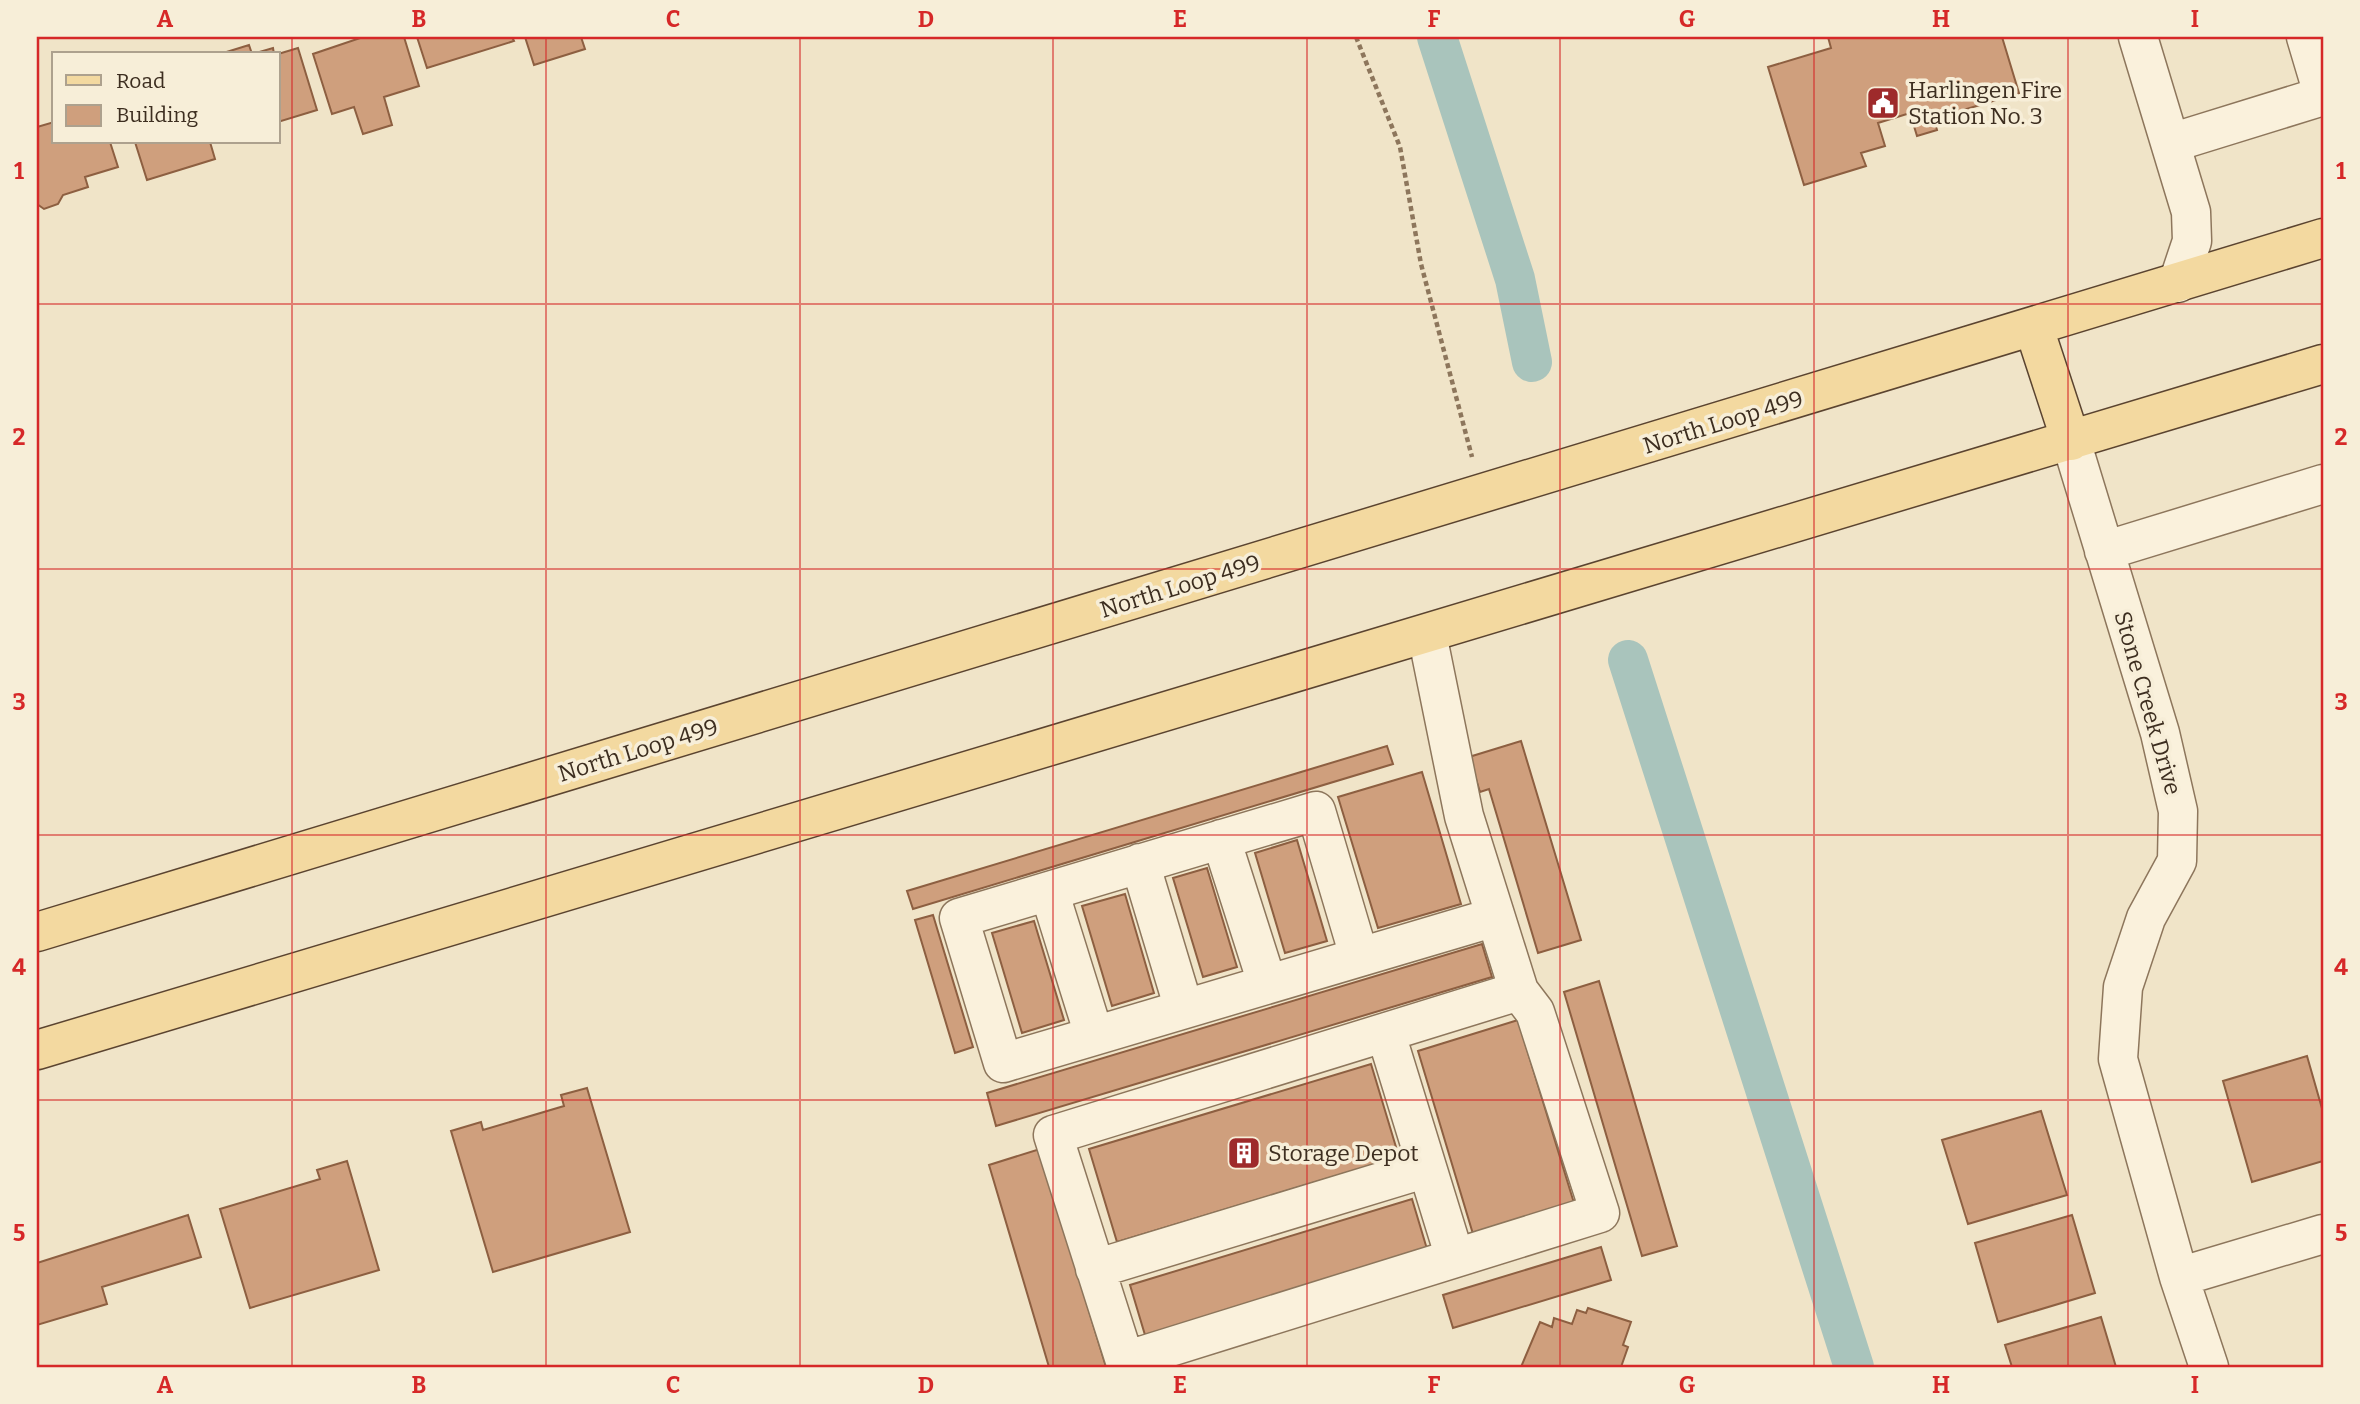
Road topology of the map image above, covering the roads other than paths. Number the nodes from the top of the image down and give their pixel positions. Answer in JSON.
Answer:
{"nodes":[{"id":1,"x":2138,"y":37,"type":"edge"},
{"id":2,"x":2306,"y":37,"type":"edge"},
{"id":3,"x":2323,"y":95,"type":"edge"},
{"id":4,"x":2171,"y":143,"type":"junction"},
{"id":5,"x":2323,"y":238,"type":"edge"},
{"id":6,"x":2178,"y":284,"type":"junction"},
{"id":7,"x":2034,"y":328,"type":"junction"},
{"id":8,"x":2323,"y":364,"type":"edge"},
{"id":9,"x":2071,"y":441,"type":"junction"},
{"id":10,"x":2323,"y":484,"type":"edge"},
{"id":11,"x":2105,"y":551,"type":"junction"},
{"id":12,"x":1427,"y":634,"type":"junction"},
{"id":13,"x":1221,"y":839,"type":"junction"},
{"id":14,"x":1140,"y":863,"type":"junction"},
{"id":15,"x":1049,"y":891,"type":"junction"},
{"id":16,"x":1495,"y":917,"type":"junction"},
{"id":17,"x":37,"y":932,"type":"edge"},
{"id":18,"x":1359,"y":956,"type":"junction"},
{"id":19,"x":1267,"y":983,"type":"junction"},
{"id":20,"x":1520,"y":991,"type":"junction"},
{"id":21,"x":1184,"y":1009,"type":"junction"},
{"id":22,"x":1386,"y":1034,"type":"junction"},
{"id":23,"x":1094,"y":1035,"type":"junction"},
{"id":24,"x":37,"y":1050,"type":"edge"},
{"id":25,"x":1427,"y":1168,"type":"junction"},
{"id":26,"x":2323,"y":1234,"type":"edge"},
{"id":27,"x":1455,"y":1258,"type":"junction"},
{"id":28,"x":1095,"y":1269,"type":"junction"},
{"id":29,"x":2179,"y":1277,"type":"junction"},
{"id":30,"x":2209,"y":1367,"type":"edge"}],
"edges":[{"from":1,"to":4,"type":"street"},
{"from":2,"to":3,"type":"street"},
{"from":3,"to":4,"type":"street"},
{"from":4,"to":6,"type":"street"},
{"from":5,"to":6,"type":"main road","name":"North Loop 499"},
{"from":6,"to":7,"type":"main road","name":"North Loop 499"},
{"from":7,"to":9,"type":"main road"},
{"from":7,"to":17,"type":"main road","name":"North Loop 499"},
{"from":8,"to":9,"type":"main road"},
{"from":9,"to":11,"type":"street","name":"Stone Creek Drive"},
{"from":9,"to":12,"type":"main road"},
{"from":10,"to":11,"type":"street"},
{"from":11,"to":29,"type":"street","name":"Stone Creek Drive"},
{"from":12,"to":16,"type":"street"},
{"from":12,"to":24,"type":"main road"},
{"from":13,"to":14,"type":"street"},
{"from":13,"to":18,"type":"street"},
{"from":13,"to":19,"type":"street"},
{"from":14,"to":15,"type":"street"},
{"from":14,"to":21,"type":"street"},
{"from":15,"to":23,"type":"street"},
{"from":15,"to":23,"type":"street"},
{"from":16,"to":18,"type":"street"},
{"from":16,"to":20,"type":"street"},
{"from":18,"to":19,"type":"street"},
{"from":19,"to":21,"type":"street"},
{"from":20,"to":22,"type":"street"},
{"from":20,"to":27,"type":"street"},
{"from":21,"to":23,"type":"street"},
{"from":22,"to":25,"type":"street"},
{"from":22,"to":28,"type":"street"},
{"from":25,"to":27,"type":"street"},
{"from":25,"to":28,"type":"street"},
{"from":26,"to":29,"type":"street"},
{"from":27,"to":28,"type":"street"},
{"from":29,"to":30,"type":"street","name":"Stone Creek Drive"}]}
